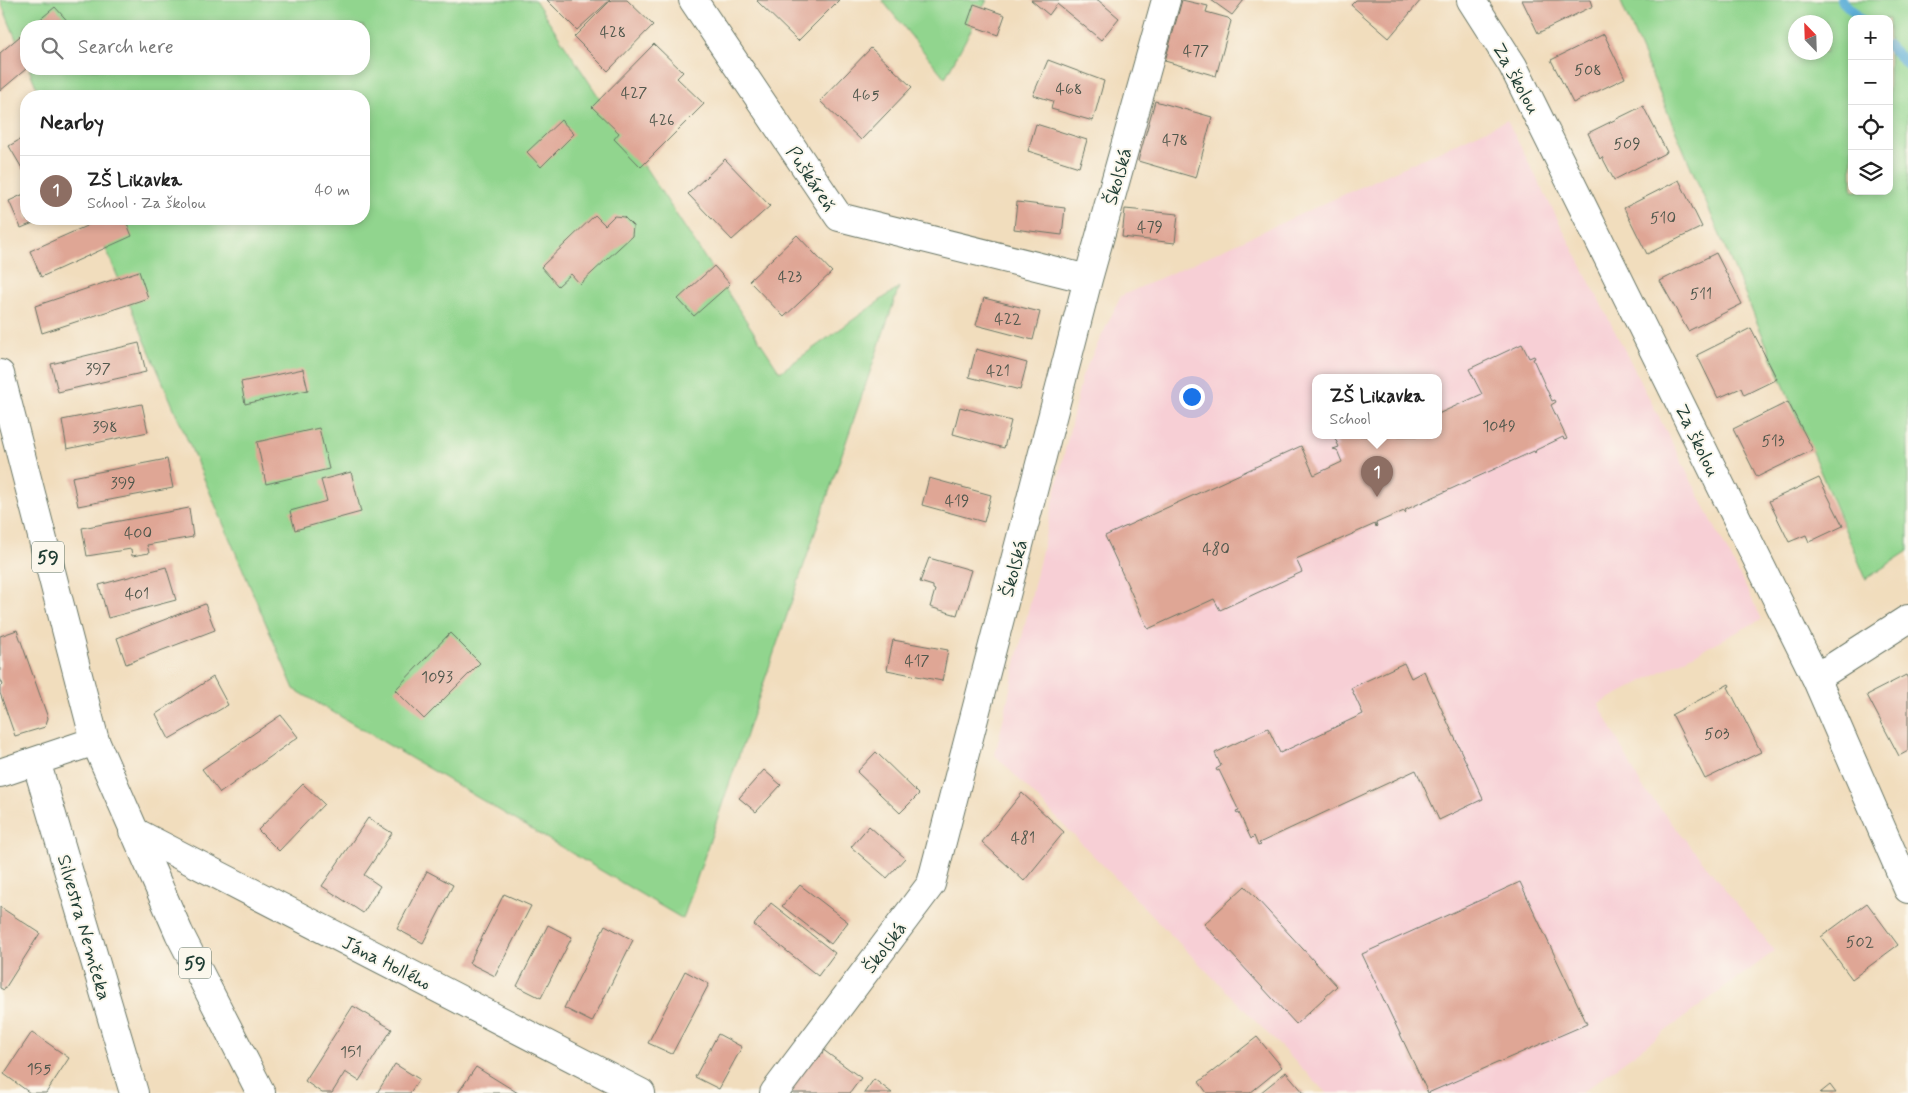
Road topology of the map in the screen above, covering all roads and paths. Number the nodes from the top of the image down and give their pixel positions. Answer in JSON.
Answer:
{"nodes":[{"id":1,"x":693,"y":0,"type":"edge"},
{"id":2,"x":1166,"y":0,"type":"edge"},
{"id":3,"x":1471,"y":0,"type":"edge"},
{"id":4,"x":1088,"y":279,"type":"junction"},
{"id":5,"x":0,"y":374,"type":"edge"},
{"id":6,"x":1908,"y":619,"type":"edge"},
{"id":7,"x":1816,"y":678,"type":"junction"},
{"id":8,"x":94,"y":741,"type":"junction"},
{"id":9,"x":36,"y":761,"type":"junction"},
{"id":10,"x":0,"y":773,"type":"edge"},
{"id":11,"x":133,"y":832,"type":"junction"},
{"id":12,"x":1908,"y":889,"type":"edge"},
{"id":13,"x":134,"y":1093,"type":"edge"},
{"id":14,"x":261,"y":1093,"type":"edge"},
{"id":15,"x":641,"y":1093,"type":"edge"},
{"id":16,"x":774,"y":1093,"type":"edge"}],
"edges":[{"from":1,"to":4,"type":"street","name":"Puškáreň"},
{"from":2,"to":4,"type":"street","name":"Školská"},
{"from":3,"to":7,"type":"street","name":"Za školou"},
{"from":4,"to":16,"type":"street","name":"Školská"},
{"from":5,"to":8,"type":"street","number":"59"},
{"from":6,"to":7,"type":"street"},
{"from":7,"to":12,"type":"street","name":"Za školou"},
{"from":8,"to":9,"type":"street"},
{"from":8,"to":11,"type":"street","number":"59"},
{"from":9,"to":10,"type":"street"},
{"from":9,"to":13,"type":"street","name":"Silvestra Nemčeka"},
{"from":11,"to":14,"type":"street","number":"59"},
{"from":11,"to":15,"type":"street","name":"Jána Hollého"}]}
